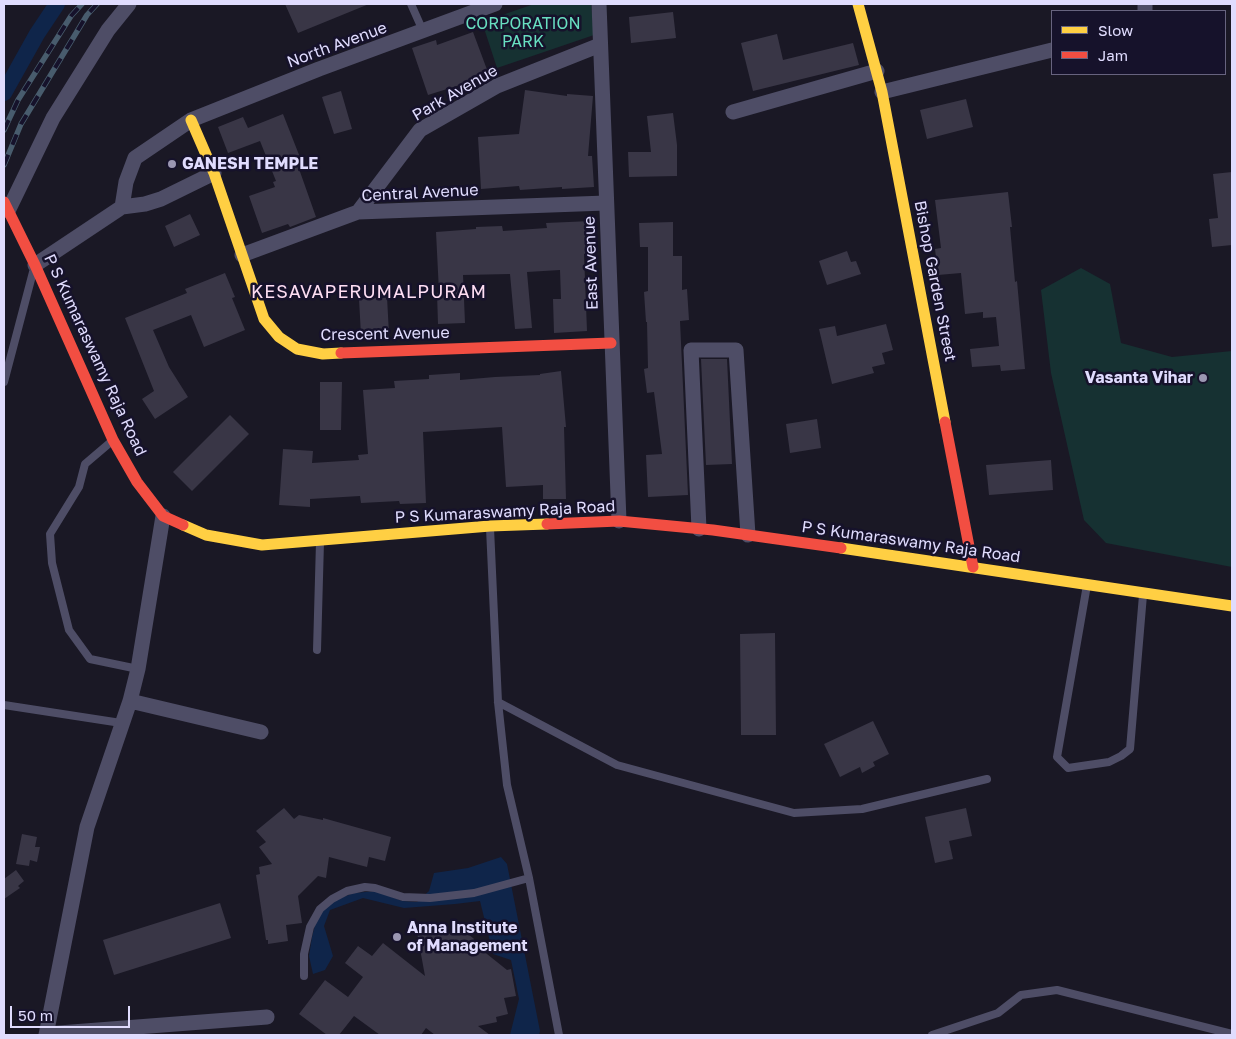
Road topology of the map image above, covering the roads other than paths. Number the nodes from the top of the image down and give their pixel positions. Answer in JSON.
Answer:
{"nodes":[{"id":1,"x":129,"y":4,"type":"edge"},
{"id":2,"x":411,"y":4,"type":"edge"},
{"id":3,"x":495,"y":4,"type":"edge"},
{"id":4,"x":598,"y":4,"type":"edge"},
{"id":5,"x":858,"y":4,"type":"edge"},
{"id":6,"x":423,"y":31,"type":"junction"},
{"id":7,"x":600,"y":45,"type":"junction"},
{"id":8,"x":1051,"y":50,"type":"edge"},
{"id":9,"x":877,"y":71,"type":"junction"},
{"id":10,"x":882,"y":92,"type":"junction"},
{"id":11,"x":733,"y":112,"type":"dead end"},
{"id":12,"x":191,"y":120,"type":"junction"},
{"id":13,"x":214,"y":173,"type":"junction"},
{"id":14,"x":606,"y":203,"type":"junction"},
{"id":15,"x":6,"y":206,"type":"edge"},
{"id":16,"x":122,"y":208,"type":"junction"},
{"id":17,"x":358,"y":212,"type":"junction"},
{"id":18,"x":242,"y":255,"type":"junction"},
{"id":19,"x":35,"y":265,"type":"junction"},
{"id":20,"x":611,"y":343,"type":"junction"},
{"id":21,"x":4,"y":382,"type":"edge"},
{"id":22,"x":113,"y":440,"type":"junction"},
{"id":23,"x":163,"y":516,"type":"junction"},
{"id":24,"x":618,"y":521,"type":"junction"},
{"id":25,"x":490,"y":526,"type":"junction"},
{"id":26,"x":699,"y":529,"type":"junction"},
{"id":27,"x":748,"y":535,"type":"junction"},
{"id":28,"x":320,"y":540,"type":"junction"},
{"id":29,"x":974,"y":567,"type":"junction"},
{"id":30,"x":1087,"y":584,"type":"junction"},
{"id":31,"x":1144,"y":593,"type":"junction"},
{"id":32,"x":1232,"y":606,"type":"edge"},
{"id":33,"x":317,"y":650,"type":"dead end"},
{"id":34,"x":138,"y":668,"type":"junction"},
{"id":35,"x":130,"y":701,"type":"junction"},
{"id":36,"x":498,"y":702,"type":"junction"},
{"id":37,"x":4,"y":706,"type":"edge"},
{"id":38,"x":121,"y":723,"type":"junction"},
{"id":39,"x":260,"y":732,"type":"dead end"},
{"id":40,"x":987,"y":779,"type":"dead end"},
{"id":41,"x":529,"y":878,"type":"junction"},
{"id":42,"x":304,"y":976,"type":"dead end"},
{"id":43,"x":267,"y":1017,"type":"dead end"},
{"id":44,"x":1232,"y":1034,"type":"edge"},
{"id":45,"x":46,"y":1035,"type":"edge"},
{"id":46,"x":559,"y":1035,"type":"edge"},
{"id":47,"x":932,"y":1035,"type":"edge"}],
"edges":[{"from":1,"to":15,"type":"street"},
{"from":2,"to":6,"type":"lane"},
{"from":3,"to":6,"type":"street","name":"North Avenue"},
{"from":4,"to":7,"type":"street","name":"East Avenue"},
{"from":5,"to":9,"type":"street","name":"Bishop Garden Street"},
{"from":6,"to":12,"type":"street","name":"North Avenue"},
{"from":7,"to":14,"type":"street","name":"East Avenue"},
{"from":7,"to":17,"type":"street","name":"Park Avenue"},
{"from":8,"to":10,"type":"street"},
{"from":9,"to":10,"type":"street","name":"Bishop Garden Street"},
{"from":9,"to":11,"type":"street"},
{"from":10,"to":29,"type":"street","name":"Bishop Garden Street"},
{"from":12,"to":13,"type":"street","name":"Crescent Avenue"},
{"from":12,"to":16,"type":"street","name":"North Avenue"},
{"from":13,"to":16,"type":"street"},
{"from":13,"to":18,"type":"street","name":"Crescent Avenue"},
{"from":14,"to":17,"type":"street","name":"Central Avenue"},
{"from":14,"to":20,"type":"street","name":"East Avenue"},
{"from":15,"to":19,"type":"street","name":"P S Kumaraswamy Raja Road"},
{"from":16,"to":19,"type":"street"},
{"from":17,"to":18,"type":"street","name":"Central Avenue"},
{"from":18,"to":20,"type":"street","name":"Crescent Avenue"},
{"from":19,"to":21,"type":"lane"},
{"from":19,"to":22,"type":"street","name":"P S Kumaraswamy Raja Road"},
{"from":20,"to":24,"type":"street","name":"East Avenue"},
{"from":22,"to":23,"type":"street","name":"P S Kumaraswamy Raja Road"},
{"from":22,"to":34,"type":"lane"},
{"from":23,"to":28,"type":"street","name":"P S Kumaraswamy Raja Road"},
{"from":23,"to":34,"type":"street"},
{"from":24,"to":25,"type":"street","name":"P S Kumaraswamy Raja Road"},
{"from":24,"to":26,"type":"street","name":"P S Kumaraswamy Raja Road"},
{"from":25,"to":28,"type":"street","name":"P S Kumaraswamy Raja Road"},
{"from":25,"to":36,"type":"lane"},
{"from":26,"to":27,"type":"street","name":"P S Kumaraswamy Raja Road"},
{"from":26,"to":27,"type":"street"},
{"from":27,"to":29,"type":"street","name":"P S Kumaraswamy Raja Road"},
{"from":28,"to":33,"type":"lane"},
{"from":29,"to":30,"type":"street","name":"P S Kumaraswamy Raja Road"},
{"from":30,"to":31,"type":"street","name":"P S Kumaraswamy Raja Road"},
{"from":30,"to":31,"type":"lane"},
{"from":31,"to":32,"type":"street","name":"P S Kumaraswamy Raja Road"},
{"from":34,"to":35,"type":"street"},
{"from":35,"to":38,"type":"street"},
{"from":35,"to":39,"type":"street"},
{"from":36,"to":40,"type":"lane"},
{"from":36,"to":41,"type":"lane"},
{"from":37,"to":38,"type":"lane"},
{"from":38,"to":45,"type":"street"},
{"from":41,"to":42,"type":"lane"},
{"from":41,"to":46,"type":"lane"},
{"from":43,"to":45,"type":"street"},
{"from":44,"to":47,"type":"lane"}]}
